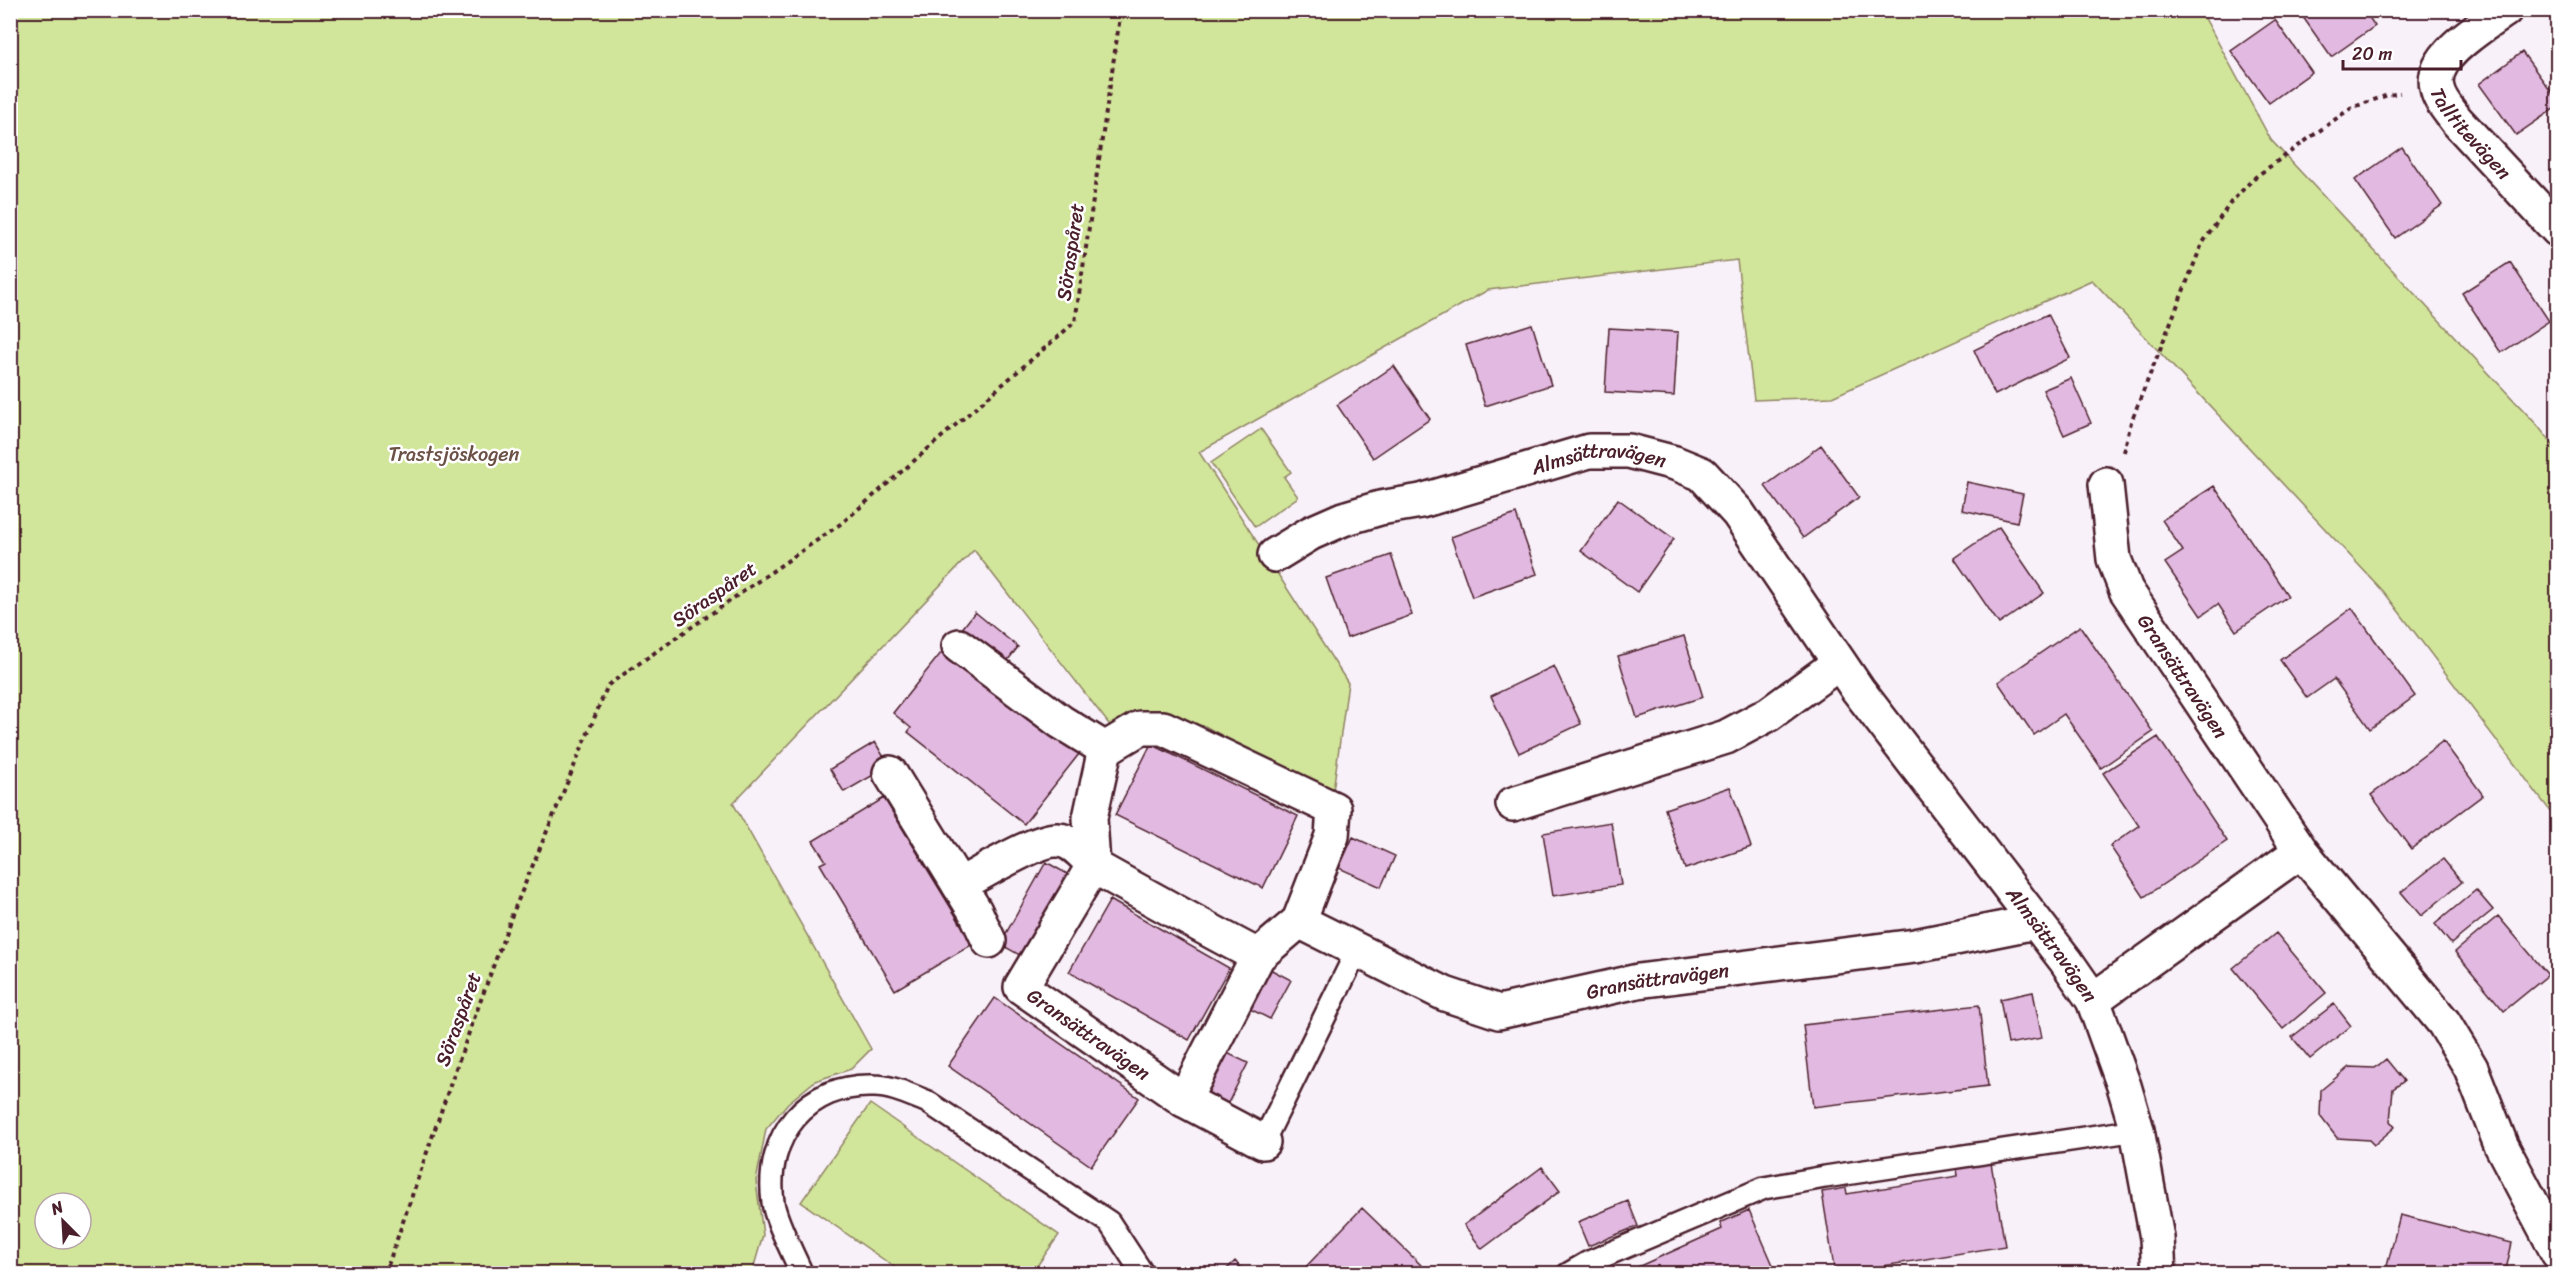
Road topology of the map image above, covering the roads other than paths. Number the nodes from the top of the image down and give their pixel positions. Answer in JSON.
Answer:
{"nodes":[{"id":1,"x":2505,"y":10,"type":"edge"},
{"id":2,"x":2558,"y":230,"type":"edge"},
{"id":3,"x":2106,"y":484,"type":"road end"},
{"id":4,"x":1275,"y":555,"type":"dead end"},
{"id":5,"x":959,"y":646,"type":"dead end"},
{"id":6,"x":1839,"y":663,"type":"junction"},
{"id":7,"x":1105,"y":749,"type":"junction"},
{"id":8,"x":890,"y":773,"type":"dead end"},
{"id":9,"x":1513,"y":804,"type":"dead end"},
{"id":10,"x":2301,"y":851,"type":"junction"},
{"id":11,"x":1093,"y":866,"type":"junction"},
{"id":12,"x":959,"y":885,"type":"junction"},
{"id":13,"x":1299,"y":921,"type":"junction"},
{"id":14,"x":2035,"y":922,"type":"junction"},
{"id":15,"x":989,"y":941,"type":"dead end"},
{"id":16,"x":1358,"y":949,"type":"junction"},
{"id":17,"x":1258,"y":956,"type":"junction"},
{"id":18,"x":2093,"y":1000,"type":"junction"},
{"id":19,"x":1184,"y":1100,"type":"junction"},
{"id":20,"x":2137,"y":1130,"type":"junction"},
{"id":21,"x":1263,"y":1142,"type":"joint"},
{"id":22,"x":2558,"y":1252,"type":"edge"},
{"id":23,"x":802,"y":1274,"type":"edge"},
{"id":24,"x":1143,"y":1274,"type":"edge"},
{"id":25,"x":1568,"y":1274,"type":"edge"},
{"id":26,"x":2159,"y":1274,"type":"edge"}],
"edges":[{"from":1,"to":2,"type":"street","name":"Talltitevägen"},
{"from":3,"to":10,"type":"street","name":"Gransättravägen"},
{"from":4,"to":6,"type":"street","name":"Almsättravägen"},
{"from":5,"to":7,"type":"street"},
{"from":6,"to":9,"type":"street"},
{"from":6,"to":14,"type":"street","name":"Almsättravägen"},
{"from":7,"to":11,"type":"street"},
{"from":7,"to":13,"type":"street"},
{"from":8,"to":12,"type":"street"},
{"from":10,"to":18,"type":"street"},
{"from":10,"to":22,"type":"street","name":"Gransättravägen"},
{"from":11,"to":12,"type":"street"},
{"from":11,"to":17,"type":"street"},
{"from":11,"to":19,"type":"street","name":"Gransättravägen"},
{"from":12,"to":15,"type":"street"},
{"from":13,"to":16,"type":"street","name":"Gransättravägen"},
{"from":13,"to":17,"type":"street"},
{"from":14,"to":16,"type":"street","name":"Gransättravägen"},
{"from":14,"to":18,"type":"street","name":"Almsättravägen"},
{"from":16,"to":21,"type":"lane"},
{"from":17,"to":19,"type":"street"},
{"from":18,"to":20,"type":"street","name":"Almsättravägen"},
{"from":19,"to":21,"type":"street","name":"Gransättravägen"},
{"from":20,"to":25,"type":"lane"},
{"from":20,"to":26,"type":"street","name":"Almsättravägen"},
{"from":23,"to":24,"type":"lane"}]}
